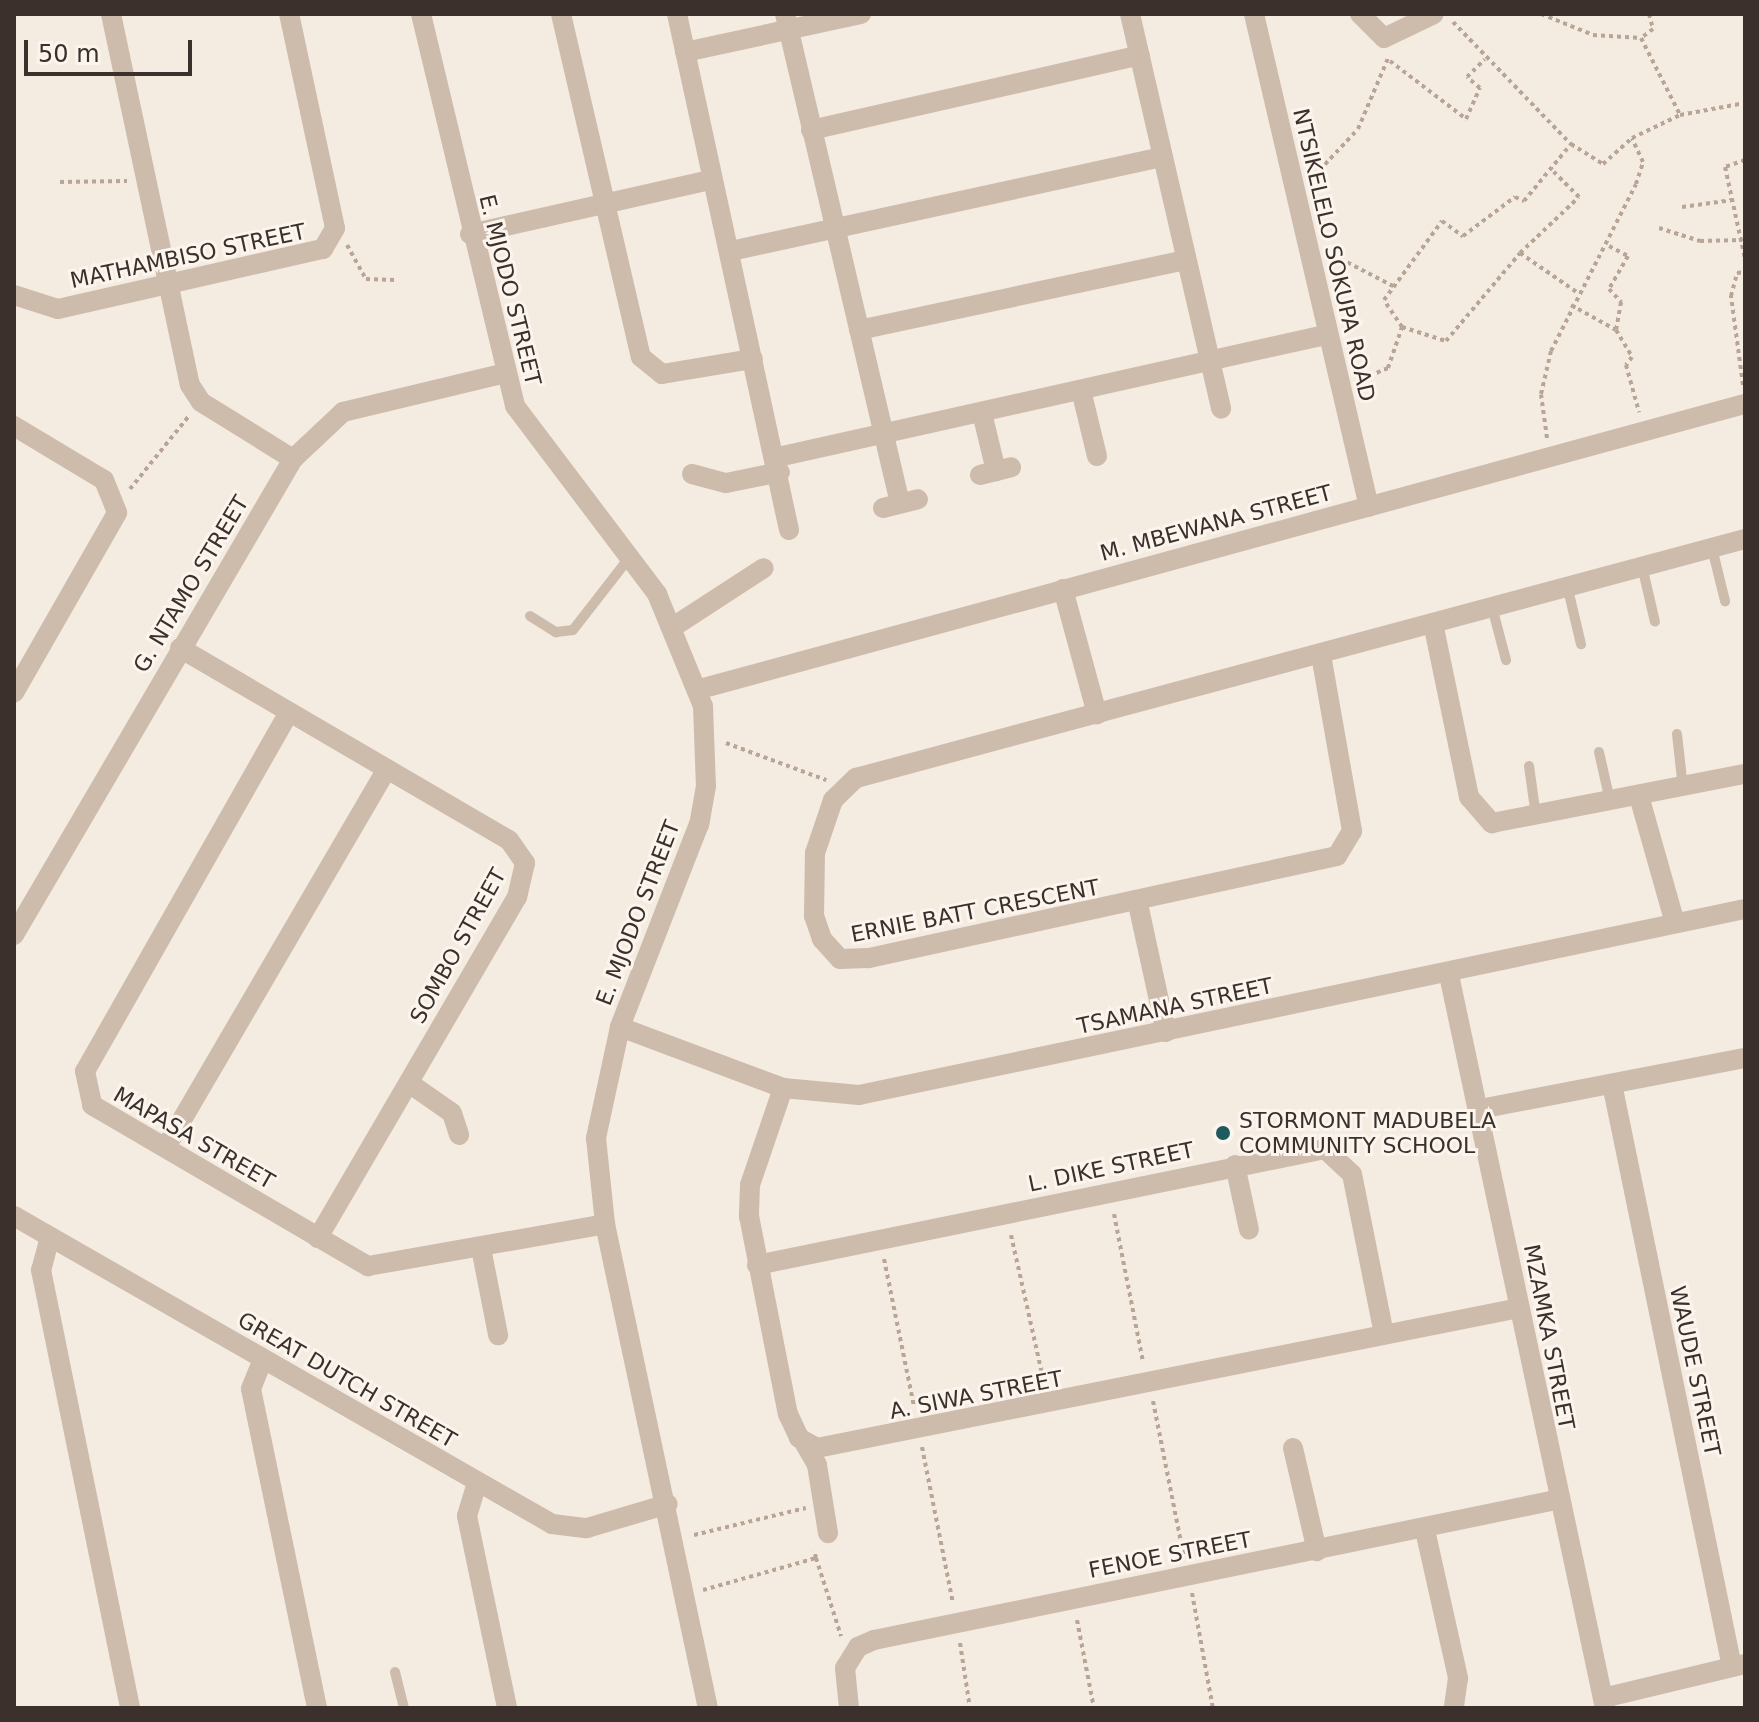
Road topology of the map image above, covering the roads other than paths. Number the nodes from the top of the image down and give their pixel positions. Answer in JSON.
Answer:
{"nodes":[{"id":1,"x":111,"y":14,"type":"edge"},
{"id":2,"x":289,"y":14,"type":"edge"},
{"id":3,"x":421,"y":14,"type":"edge"},
{"id":4,"x":561,"y":14,"type":"edge"},
{"id":5,"x":677,"y":14,"type":"edge"},
{"id":6,"x":861,"y":14,"type":"edge"},
{"id":7,"x":1130,"y":14,"type":"edge"},
{"id":8,"x":1254,"y":14,"type":"edge"},
{"id":9,"x":1360,"y":14,"type":"edge"},
{"id":10,"x":1434,"y":14,"type":"edge"},
{"id":11,"x":787,"y":22,"type":"edge"},
{"id":12,"x":685,"y":52,"type":"junction"},
{"id":13,"x":1140,"y":55,"type":"junction"},
{"id":14,"x":811,"y":130,"type":"junction"},
{"id":15,"x":1163,"y":157,"type":"junction"},
{"id":16,"x":710,"y":180,"type":"junction"},
{"id":17,"x":602,"y":203,"type":"junction"},
{"id":18,"x":832,"y":231,"type":"junction"},
{"id":19,"x":470,"y":234,"type":"junction"},
{"id":20,"x":731,"y":251,"type":"junction"},
{"id":21,"x":1186,"y":260,"type":"junction"},
{"id":22,"x":168,"y":285,"type":"junction"},
{"id":23,"x":14,"y":295,"type":"edge"},
{"id":24,"x":859,"y":330,"type":"junction"},
{"id":25,"x":1325,"y":335,"type":"junction"},
{"id":26,"x":753,"y":359,"type":"junction"},
{"id":27,"x":1210,"y":359,"type":"junction"},
{"id":28,"x":501,"y":374,"type":"junction"},
{"id":29,"x":1081,"y":390,"type":"junction"},
{"id":30,"x":1744,"y":397,"type":"edge"},
{"id":31,"x":1221,"y":408,"type":"dead end"},
{"id":32,"x":982,"y":413,"type":"junction"},
{"id":33,"x":14,"y":426,"type":"edge"},
{"id":34,"x":884,"y":432,"type":"junction"},
{"id":35,"x":1097,"y":456,"type":"dead end"},
{"id":36,"x":293,"y":459,"type":"junction"},
{"id":37,"x":779,"y":465,"type":"junction"},
{"id":38,"x":996,"y":471,"type":"dead end"},
{"id":39,"x":692,"y":474,"type":"dead end"},
{"id":40,"x":900,"y":503,"type":"dead end"},
{"id":41,"x":1369,"y":507,"type":"junction"},
{"id":42,"x":791,"y":530,"type":"dead end"},
{"id":43,"x":1745,"y":539,"type":"edge"},
{"id":44,"x":1712,"y":548,"type":"junction"},
{"id":45,"x":629,"y":558,"type":"junction"},
{"id":46,"x":1642,"y":566,"type":"junction"},
{"id":47,"x":764,"y":568,"type":"dead end"},
{"id":48,"x":1567,"y":585,"type":"junction"},
{"id":49,"x":1063,"y":589,"type":"junction"},
{"id":50,"x":1725,"y":601,"type":"dead end"},
{"id":51,"x":1492,"y":607,"type":"junction"},
{"id":52,"x":530,"y":616,"type":"dead end"},
{"id":53,"x":1655,"y":622,"type":"dead end"},
{"id":54,"x":1433,"y":623,"type":"junction"},
{"id":55,"x":673,"y":627,"type":"junction"},
{"id":56,"x":1581,"y":644,"type":"dead end"},
{"id":57,"x":180,"y":648,"type":"junction"},
{"id":58,"x":1321,"y":655,"type":"junction"},
{"id":59,"x":1506,"y":660,"type":"dead end"},
{"id":60,"x":700,"y":689,"type":"junction"},
{"id":61,"x":14,"y":693,"type":"edge"},
{"id":62,"x":288,"y":714,"type":"junction"},
{"id":63,"x":1097,"y":714,"type":"junction"},
{"id":64,"x":1677,"y":734,"type":"dead end"},
{"id":65,"x":1599,"y":752,"type":"dead end"},
{"id":66,"x":1529,"y":766,"type":"dead end"},
{"id":67,"x":386,"y":771,"type":"junction"},
{"id":68,"x":1745,"y":774,"type":"edge"},
{"id":69,"x":1683,"y":788,"type":"junction"},
{"id":70,"x":1639,"y":796,"type":"junction"},
{"id":71,"x":1610,"y":802,"type":"junction"},
{"id":72,"x":1536,"y":818,"type":"junction"},
{"id":73,"x":1138,"y":904,"type":"junction"},
{"id":74,"x":1745,"y":909,"type":"edge"},
{"id":75,"x":1675,"y":923,"type":"junction"},
{"id":76,"x":14,"y":935,"type":"edge"},
{"id":77,"x":1449,"y":975,"type":"junction"},
{"id":78,"x":620,"y":1027,"type":"junction"},
{"id":79,"x":1166,"y":1032,"type":"junction"},
{"id":80,"x":1745,"y":1058,"type":"edge"},
{"id":81,"x":409,"y":1083,"type":"junction"},
{"id":82,"x":1612,"y":1084,"type":"junction"},
{"id":83,"x":783,"y":1088,"type":"junction"},
{"id":84,"x":1480,"y":1109,"type":"junction"},
{"id":85,"x":459,"y":1135,"type":"dead end"},
{"id":86,"x":166,"y":1147,"type":"junction"},
{"id":87,"x":1235,"y":1165,"type":"junction"},
{"id":88,"x":14,"y":1216,"type":"edge"},
{"id":89,"x":605,"y":1224,"type":"junction"},
{"id":90,"x":1249,"y":1230,"type":"dead end"},
{"id":91,"x":50,"y":1237,"type":"junction"},
{"id":92,"x":318,"y":1238,"type":"junction"},
{"id":93,"x":481,"y":1248,"type":"junction"},
{"id":94,"x":757,"y":1265,"type":"junction"},
{"id":95,"x":1519,"y":1308,"type":"junction"},
{"id":96,"x":1384,"y":1334,"type":"junction"},
{"id":97,"x":498,"y":1335,"type":"dead end"},
{"id":98,"x":263,"y":1359,"type":"junction"},
{"id":99,"x":805,"y":1444,"type":"junction"},
{"id":100,"x":1293,"y":1448,"type":"dead end"},
{"id":101,"x":477,"y":1483,"type":"junction"},
{"id":102,"x":1556,"y":1500,"type":"junction"},
{"id":103,"x":668,"y":1504,"type":"junction"},
{"id":104,"x":1425,"y":1530,"type":"junction"},
{"id":105,"x":828,"y":1533,"type":"road end"},
{"id":106,"x":1317,"y":1551,"type":"junction"},
{"id":107,"x":1738,"y":1666,"type":"edge"},
{"id":108,"x":395,"y":1672,"type":"dead end"},
{"id":109,"x":1604,"y":1703,"type":"edge"},
{"id":110,"x":130,"y":1708,"type":"edge"},
{"id":111,"x":317,"y":1708,"type":"edge"},
{"id":112,"x":404,"y":1708,"type":"edge"},
{"id":113,"x":507,"y":1708,"type":"edge"},
{"id":114,"x":708,"y":1708,"type":"edge"},
{"id":115,"x":849,"y":1708,"type":"edge"},
{"id":116,"x":1454,"y":1708,"type":"edge"}],
"edges":[{"from":1,"to":22,"type":"street"},
{"from":2,"to":22,"type":"street","name":"MATHAMBISO STREET"},
{"from":3,"to":19,"type":"street","name":"E. MJODO STREET"},
{"from":4,"to":17,"type":"street"},
{"from":5,"to":12,"type":"street"},
{"from":6,"to":11,"type":"street"},
{"from":7,"to":13,"type":"street"},
{"from":8,"to":25,"type":"street","name":"NTSIKELELO SOKUPA ROAD"},
{"from":9,"to":10,"type":"street"},
{"from":11,"to":12,"type":"street"},
{"from":11,"to":14,"type":"street"},
{"from":12,"to":16,"type":"street"},
{"from":13,"to":14,"type":"street"},
{"from":13,"to":15,"type":"street"},
{"from":14,"to":18,"type":"street"},
{"from":15,"to":18,"type":"street"},
{"from":15,"to":21,"type":"street"},
{"from":16,"to":17,"type":"street"},
{"from":16,"to":20,"type":"street"},
{"from":17,"to":19,"type":"street"},
{"from":17,"to":26,"type":"street"},
{"from":18,"to":20,"type":"street"},
{"from":18,"to":24,"type":"street"},
{"from":19,"to":28,"type":"street","name":"E. MJODO STREET"},
{"from":20,"to":26,"type":"street"},
{"from":21,"to":24,"type":"street"},
{"from":21,"to":27,"type":"street"},
{"from":22,"to":23,"type":"street","name":"MATHAMBISO STREET"},
{"from":22,"to":36,"type":"street"},
{"from":24,"to":34,"type":"street"},
{"from":25,"to":27,"type":"street"},
{"from":25,"to":41,"type":"street","name":"NTSIKELELO SOKUPA ROAD"},
{"from":26,"to":37,"type":"street"},
{"from":27,"to":29,"type":"street"},
{"from":27,"to":31,"type":"street"},
{"from":28,"to":36,"type":"street","name":"G. NTAMO STREET"},
{"from":28,"to":45,"type":"street","name":"E. MJODO STREET"},
{"from":29,"to":32,"type":"street"},
{"from":29,"to":35,"type":"street"},
{"from":30,"to":41,"type":"street","name":"M. MBEWANA STREET"},
{"from":32,"to":34,"type":"street"},
{"from":32,"to":38,"type":"street"},
{"from":33,"to":61,"type":"street"},
{"from":34,"to":37,"type":"street"},
{"from":34,"to":40,"type":"street"},
{"from":36,"to":57,"type":"street","name":"G. NTAMO STREET"},
{"from":37,"to":39,"type":"street"},
{"from":37,"to":42,"type":"street"},
{"from":41,"to":49,"type":"street","name":"M. MBEWANA STREET"},
{"from":43,"to":44,"type":"street"},
{"from":44,"to":46,"type":"street"},
{"from":44,"to":50,"type":"lane"},
{"from":45,"to":52,"type":"lane"},
{"from":45,"to":55,"type":"street","name":"E. MJODO STREET"},
{"from":46,"to":48,"type":"street"},
{"from":46,"to":53,"type":"lane"},
{"from":47,"to":55,"type":"street"},
{"from":48,"to":51,"type":"street"},
{"from":48,"to":56,"type":"lane"},
{"from":49,"to":60,"type":"street","name":"M. MBEWANA STREET"},
{"from":49,"to":63,"type":"street"},
{"from":51,"to":54,"type":"street"},
{"from":51,"to":59,"type":"lane"},
{"from":54,"to":58,"type":"street"},
{"from":54,"to":72,"type":"street"},
{"from":55,"to":60,"type":"street","name":"E. MJODO STREET"},
{"from":57,"to":62,"type":"street","name":"SOMBO STREET"},
{"from":57,"to":76,"type":"street","name":"G. NTAMO STREET"},
{"from":58,"to":63,"type":"street"},
{"from":58,"to":73,"type":"street","name":"ERNIE BATT CRESCENT"},
{"from":60,"to":78,"type":"street","name":"E. MJODO STREET"},
{"from":62,"to":67,"type":"street","name":"SOMBO STREET"},
{"from":62,"to":86,"type":"street","name":"MAPASA STREET"},
{"from":63,"to":73,"type":"street","name":"ERNIE BATT CRESCENT"},
{"from":64,"to":69,"type":"lane"},
{"from":65,"to":71,"type":"lane"},
{"from":66,"to":72,"type":"lane"},
{"from":67,"to":81,"type":"street","name":"SOMBO STREET"},
{"from":67,"to":86,"type":"street"},
{"from":68,"to":69,"type":"street"},
{"from":69,"to":70,"type":"street"},
{"from":70,"to":71,"type":"street"},
{"from":70,"to":75,"type":"street"},
{"from":71,"to":72,"type":"street"},
{"from":73,"to":79,"type":"street"},
{"from":74,"to":75,"type":"street","name":"TSAMANA STREET"},
{"from":75,"to":77,"type":"street","name":"TSAMANA STREET"},
{"from":77,"to":79,"type":"street","name":"TSAMANA STREET"},
{"from":77,"to":84,"type":"street","name":"MZAMKA STREET"},
{"from":78,"to":83,"type":"street","name":"TSAMANA STREET"},
{"from":78,"to":89,"type":"street","name":"E. MJODO STREET"},
{"from":79,"to":83,"type":"street","name":"TSAMANA STREET"},
{"from":80,"to":82,"type":"street"},
{"from":81,"to":85,"type":"street"},
{"from":81,"to":92,"type":"street","name":"SOMBO STREET"},
{"from":82,"to":84,"type":"street"},
{"from":82,"to":107,"type":"street","name":"WAUDE STREET"},
{"from":83,"to":94,"type":"street"},
{"from":84,"to":95,"type":"street","name":"MZAMKA STREET"},
{"from":86,"to":92,"type":"street","name":"MAPASA STREET"},
{"from":87,"to":90,"type":"street"},
{"from":87,"to":94,"type":"street","name":"L. DIKE STREET"},
{"from":87,"to":96,"type":"street","name":"L. DIKE STREET"},
{"from":88,"to":91,"type":"street","name":"GREAT DUTCH STREET"},
{"from":89,"to":93,"type":"street","name":"MAPASA STREET"},
{"from":89,"to":103,"type":"street","name":"E. MJODO STREET"},
{"from":91,"to":98,"type":"street","name":"GREAT DUTCH STREET"},
{"from":91,"to":110,"type":"street"},
{"from":92,"to":93,"type":"street","name":"MAPASA STREET"},
{"from":93,"to":97,"type":"street"},
{"from":94,"to":99,"type":"street"},
{"from":95,"to":96,"type":"street","name":"A. SIWA STREET"},
{"from":95,"to":102,"type":"street","name":"MZAMKA STREET"},
{"from":96,"to":99,"type":"street","name":"A. SIWA STREET"},
{"from":98,"to":101,"type":"street","name":"GREAT DUTCH STREET"},
{"from":98,"to":111,"type":"street"},
{"from":99,"to":105,"type":"street"},
{"from":100,"to":106,"type":"street"},
{"from":101,"to":103,"type":"street","name":"GREAT DUTCH STREET"},
{"from":101,"to":113,"type":"street"},
{"from":102,"to":104,"type":"street","name":"FENOE STREET"},
{"from":102,"to":109,"type":"street","name":"MZAMKA STREET"},
{"from":103,"to":114,"type":"street","name":"E. MJODO STREET"},
{"from":104,"to":106,"type":"street","name":"FENOE STREET"},
{"from":104,"to":116,"type":"street"},
{"from":106,"to":115,"type":"street","name":"FENOE STREET"},
{"from":107,"to":109,"type":"street"},
{"from":108,"to":112,"type":"lane"}]}
